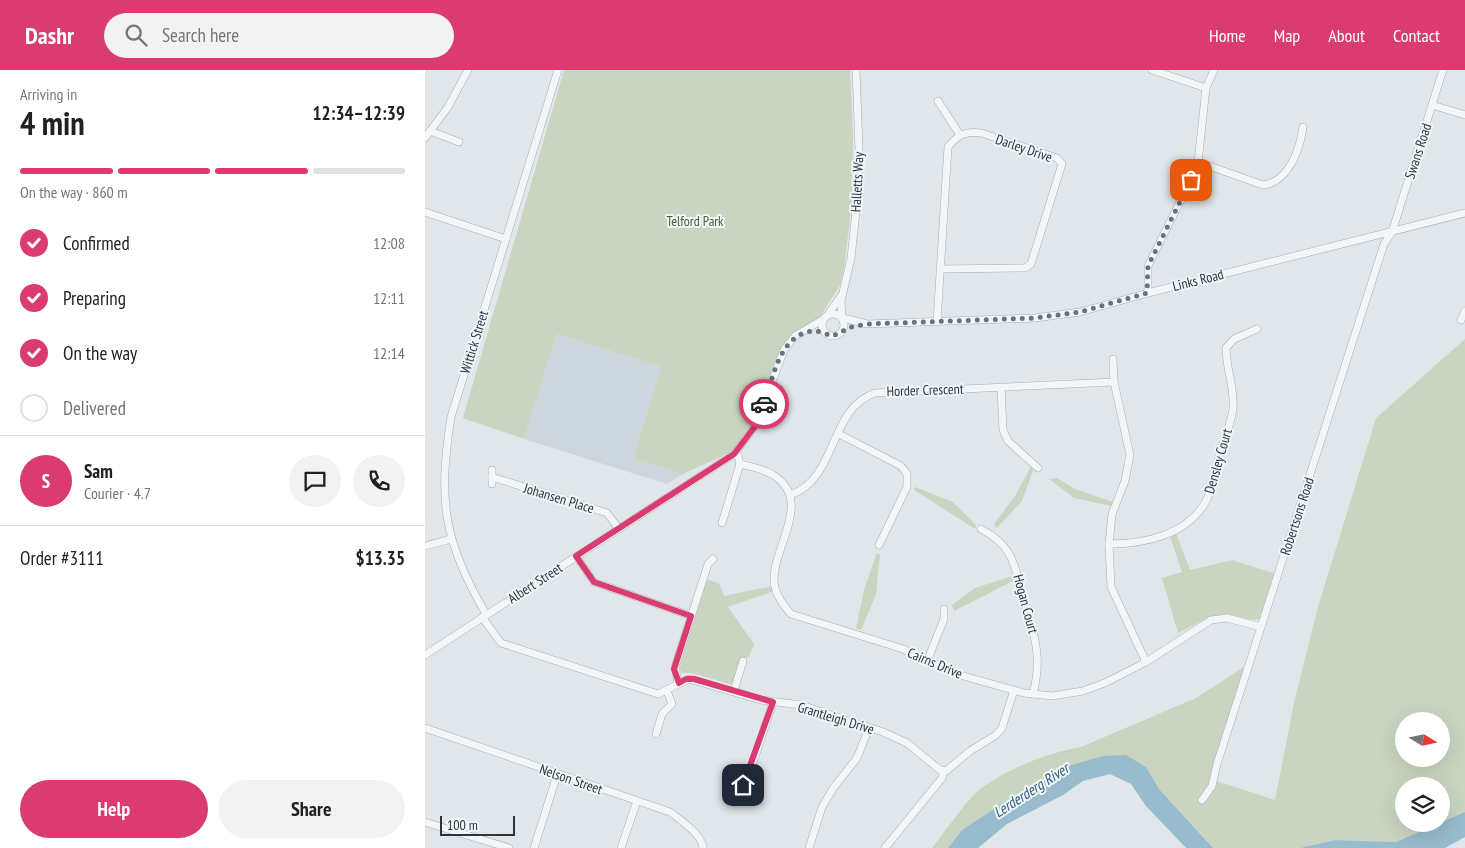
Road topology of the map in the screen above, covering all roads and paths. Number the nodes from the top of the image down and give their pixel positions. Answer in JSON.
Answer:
{"nodes":[{"id":1,"x":468,"y":70,"type":"edge"},
{"id":2,"x":558,"y":70,"type":"edge"},
{"id":3,"x":856,"y":70,"type":"edge"},
{"id":4,"x":1152,"y":70,"type":"edge"},
{"id":5,"x":1214,"y":70,"type":"edge"},
{"id":6,"x":1443,"y":70,"type":"edge"},
{"id":7,"x":1207,"y":88,"type":"junction"},
{"id":8,"x":938,"y":101,"type":"dead end"},
{"id":9,"x":1432,"y":105,"type":"junction"},
{"id":10,"x":1465,"y":114,"type":"edge"},
{"id":11,"x":1303,"y":127,"type":"dead end"},
{"id":12,"x":430,"y":131,"type":"junction"},
{"id":13,"x":960,"y":135,"type":"junction"},
{"id":14,"x":425,"y":138,"type":"edge"},
{"id":15,"x":459,"y":142,"type":"dead end"},
{"id":16,"x":1198,"y":162,"type":"junction"},
{"id":17,"x":425,"y":212,"type":"edge"},
{"id":18,"x":1465,"y":213,"type":"edge"},
{"id":19,"x":1392,"y":232,"type":"junction"},
{"id":20,"x":506,"y":239,"type":"junction"},
{"id":21,"x":941,"y":269,"type":"junction"},
{"id":22,"x":1147,"y":293,"type":"junction"},
{"id":23,"x":843,"y":294,"type":"junction"},
{"id":24,"x":1465,"y":311,"type":"edge"},
{"id":25,"x":825,"y":317,"type":"junction"},
{"id":26,"x":843,"y":318,"type":"junction"},
{"id":27,"x":1461,"y":320,"type":"dead end"},
{"id":28,"x":937,"y":322,"type":"junction"},
{"id":29,"x":867,"y":324,"type":"junction"},
{"id":30,"x":1257,"y":329,"type":"dead end"},
{"id":31,"x":843,"y":331,"type":"junction"},
{"id":32,"x":826,"y":333,"type":"junction"},
{"id":33,"x":795,"y":336,"type":"junction"},
{"id":34,"x":1113,"y":360,"type":"dead end"},
{"id":35,"x":1114,"y":382,"type":"junction"},
{"id":36,"x":1001,"y":387,"type":"junction"},
{"id":37,"x":839,"y":434,"type":"junction"},
{"id":38,"x":734,"y":454,"type":"junction"},
{"id":39,"x":741,"y":464,"type":"junction"},
{"id":40,"x":1039,"y":468,"type":"dead end"},
{"id":41,"x":492,"y":477,"type":"dead end"},
{"id":42,"x":790,"y":495,"type":"junction"},
{"id":43,"x":722,"y":524,"type":"dead end"},
{"id":44,"x":619,"y":529,"type":"junction"},
{"id":45,"x":981,"y":529,"type":"dead end"},
{"id":46,"x":451,"y":539,"type":"junction"},
{"id":47,"x":1109,"y":544,"type":"junction"},
{"id":48,"x":425,"y":546,"type":"edge"},
{"id":49,"x":879,"y":546,"type":"dead end"},
{"id":50,"x":576,"y":556,"type":"junction"},
{"id":51,"x":713,"y":559,"type":"dead end"},
{"id":52,"x":944,"y":609,"type":"dead end"},
{"id":53,"x":484,"y":616,"type":"junction"},
{"id":54,"x":691,"y":616,"type":"junction"},
{"id":55,"x":1261,"y":627,"type":"junction"},
{"id":56,"x":425,"y":655,"type":"edge"},
{"id":57,"x":928,"y":659,"type":"junction"},
{"id":58,"x":743,"y":661,"type":"dead end"},
{"id":59,"x":1146,"y":662,"type":"junction"},
{"id":60,"x":679,"y":683,"type":"junction"},
{"id":61,"x":1014,"y":690,"type":"junction"},
{"id":62,"x":667,"y":691,"type":"junction"},
{"id":63,"x":733,"y":691,"type":"junction"},
{"id":64,"x":1033,"y":694,"type":"junction"},
{"id":65,"x":773,"y":702,"type":"junction"},
{"id":66,"x":425,"y":728,"type":"edge"},
{"id":67,"x":869,"y":728,"type":"junction"},
{"id":68,"x":656,"y":734,"type":"dead end"},
{"id":69,"x":943,"y":770,"type":"junction"},
{"id":70,"x":557,"y":775,"type":"junction"},
{"id":71,"x":739,"y":790,"type":"dead end"},
{"id":72,"x":1202,"y":800,"type":"dead end"},
{"id":73,"x":637,"y":801,"type":"junction"},
{"id":74,"x":425,"y":822,"type":"edge"},
{"id":75,"x":509,"y":848,"type":"edge"},
{"id":76,"x":534,"y":848,"type":"edge"},
{"id":77,"x":621,"y":848,"type":"edge"},
{"id":78,"x":703,"y":848,"type":"edge"},
{"id":79,"x":809,"y":848,"type":"edge"},
{"id":80,"x":885,"y":848,"type":"edge"}],
"edges":[{"from":1,"to":12,"type":"street"},
{"from":2,"to":20,"type":"street","name":"Wittick Street"},
{"from":3,"to":23,"type":"street","name":"Halletts Way"},
{"from":4,"to":7,"type":"street"},
{"from":5,"to":7,"type":"street"},
{"from":6,"to":9,"type":"street","name":"Swans Road"},
{"from":7,"to":16,"type":"street"},
{"from":8,"to":13,"type":"street"},
{"from":9,"to":10,"type":"street"},
{"from":9,"to":19,"type":"street","name":"Swans Road"},
{"from":11,"to":16,"type":"street"},
{"from":12,"to":14,"type":"street"},
{"from":12,"to":15,"type":"street"},
{"from":13,"to":21,"type":"street"},
{"from":13,"to":21,"type":"street","name":"Darley Drive"},
{"from":16,"to":22,"type":"street"},
{"from":17,"to":20,"type":"street"},
{"from":18,"to":19,"type":"street","name":"Links Road"},
{"from":19,"to":22,"type":"street","name":"Links Road"},
{"from":19,"to":55,"type":"street","name":"Robertsons Road"},
{"from":20,"to":46,"type":"street","name":"Wittick Street"},
{"from":21,"to":28,"type":"street"},
{"from":22,"to":28,"type":"street","name":"Links Road"},
{"from":23,"to":25,"type":"street","name":"Halletts Way"},
{"from":23,"to":26,"type":"street","name":"Halletts Way"},
{"from":24,"to":27,"type":"street"},
{"from":25,"to":26,"type":"street"},
{"from":25,"to":32,"type":"street"},
{"from":25,"to":33,"type":"street","name":"Albert Street"},
{"from":26,"to":29,"type":"street","name":"Links Road"},
{"from":26,"to":31,"type":"street"},
{"from":28,"to":29,"type":"street","name":"Links Road"},
{"from":29,"to":31,"type":"street","name":"Links Road"},
{"from":30,"to":47,"type":"street","name":"Densley Court"},
{"from":31,"to":32,"type":"street"},
{"from":32,"to":33,"type":"street"},
{"from":33,"to":38,"type":"street","name":"Albert Street"},
{"from":34,"to":35,"type":"street"},
{"from":35,"to":36,"type":"street","name":"Horder Crescent"},
{"from":35,"to":47,"type":"street"},
{"from":36,"to":37,"type":"street","name":"Horder Crescent"},
{"from":36,"to":40,"type":"street"},
{"from":37,"to":42,"type":"street","name":"Horder Crescent"},
{"from":37,"to":49,"type":"street"},
{"from":38,"to":39,"type":"street"},
{"from":38,"to":44,"type":"street","name":"Albert Street"},
{"from":39,"to":42,"type":"street"},
{"from":39,"to":43,"type":"street"},
{"from":41,"to":44,"type":"street","name":"Johansen Place"},
{"from":42,"to":57,"type":"street","name":"Cairns Drive"},
{"from":44,"to":50,"type":"street","name":"Albert Street"},
{"from":45,"to":64,"type":"street","name":"Hogan Court"},
{"from":46,"to":48,"type":"street"},
{"from":46,"to":53,"type":"street","name":"Wittick Street"},
{"from":47,"to":59,"type":"street"},
{"from":50,"to":53,"type":"street","name":"Albert Street"},
{"from":50,"to":54,"type":"street"},
{"from":51,"to":54,"type":"street"},
{"from":52,"to":57,"type":"street"},
{"from":53,"to":56,"type":"street","name":"Albert Street"},
{"from":53,"to":62,"type":"street"},
{"from":54,"to":60,"type":"street"},
{"from":55,"to":59,"type":"street","name":"Cairns Drive"},
{"from":55,"to":72,"type":"street","name":"Robertsons Road"},
{"from":57,"to":61,"type":"street","name":"Cairns Drive"},
{"from":58,"to":63,"type":"street"},
{"from":59,"to":64,"type":"street","name":"Cairns Drive"},
{"from":60,"to":62,"type":"street"},
{"from":60,"to":63,"type":"street","name":"Grantleigh Drive"},
{"from":61,"to":64,"type":"street","name":"Cairns Drive"},
{"from":61,"to":69,"type":"street"},
{"from":62,"to":68,"type":"street"},
{"from":63,"to":65,"type":"street","name":"Grantleigh Drive"},
{"from":65,"to":67,"type":"street","name":"Grantleigh Drive"},
{"from":65,"to":71,"type":"street"},
{"from":66,"to":70,"type":"street","name":"Nelson Street"},
{"from":67,"to":69,"type":"street","name":"Grantleigh Drive"},
{"from":67,"to":79,"type":"street"},
{"from":69,"to":80,"type":"street"},
{"from":70,"to":73,"type":"street","name":"Nelson Street"},
{"from":70,"to":76,"type":"street"},
{"from":73,"to":77,"type":"street"},
{"from":73,"to":78,"type":"street","name":"Nelson Street"},
{"from":74,"to":75,"type":"street"}]}
